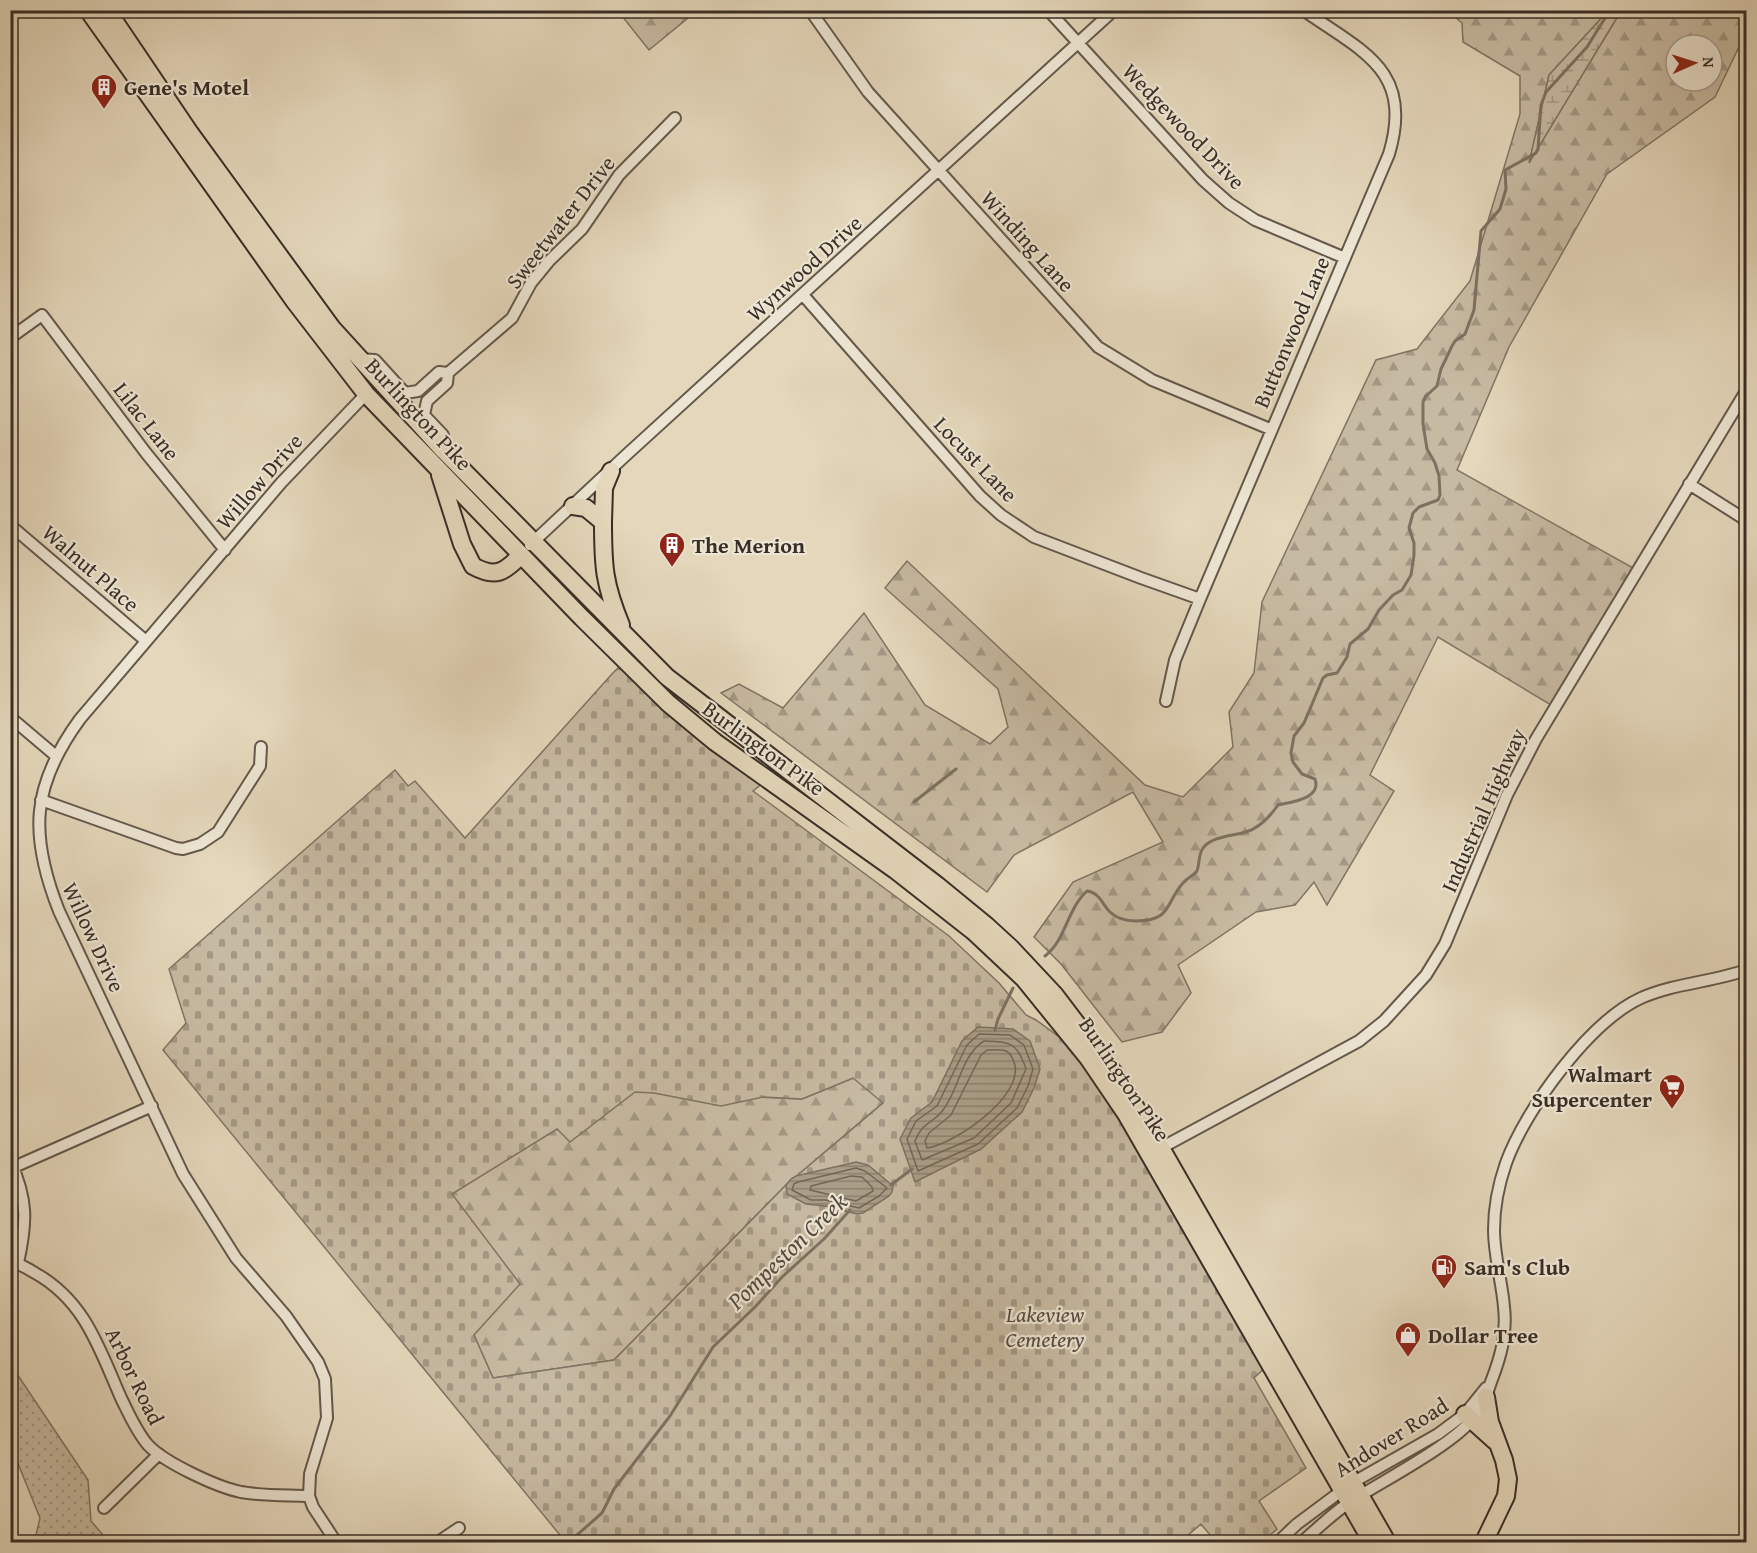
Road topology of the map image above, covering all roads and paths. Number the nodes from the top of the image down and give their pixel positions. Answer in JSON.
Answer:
{"nodes":[{"id":1,"x":88,"y":10,"type":"edge"},
{"id":2,"x":107,"y":10,"type":"edge"},
{"id":3,"x":810,"y":10,"type":"edge"},
{"id":4,"x":1047,"y":10,"type":"edge"},
{"id":5,"x":1114,"y":10,"type":"edge"},
{"id":6,"x":1303,"y":10,"type":"edge"},
{"id":7,"x":1077,"y":44,"type":"junction"},
{"id":8,"x":675,"y":118,"type":"dead end"},
{"id":9,"x":939,"y":171,"type":"junction"},
{"id":10,"x":1345,"y":258,"type":"junction"},
{"id":11,"x":803,"y":296,"type":"junction"},
{"id":12,"x":10,"y":338,"type":"edge"},
{"id":13,"x":358,"y":359,"type":"junction"},
{"id":14,"x":448,"y":373,"type":"junction"},
{"id":15,"x":1746,"y":391,"type":"edge"},
{"id":16,"x":366,"y":394,"type":"junction"},
{"id":17,"x":1270,"y":429,"type":"junction"},
{"id":18,"x":444,"y":452,"type":"junction"},
{"id":19,"x":439,"y":471,"type":"junction"},
{"id":20,"x":611,"y":471,"type":"junction"},
{"id":21,"x":1689,"y":484,"type":"junction"},
{"id":22,"x":573,"y":506,"type":"junction"},
{"id":23,"x":1746,"y":520,"type":"edge"},
{"id":24,"x":603,"y":522,"type":"junction"},
{"id":25,"x":10,"y":525,"type":"edge"},
{"id":26,"x":534,"y":542,"type":"junction"},
{"id":27,"x":225,"y":550,"type":"junction"},
{"id":28,"x":521,"y":555,"type":"junction"},
{"id":29,"x":1200,"y":599,"type":"junction"},
{"id":30,"x":625,"y":634,"type":"junction"},
{"id":31,"x":146,"y":641,"type":"junction"},
{"id":32,"x":1167,"y":701,"type":"dead end"},
{"id":33,"x":10,"y":717,"type":"edge"},
{"id":34,"x":261,"y":747,"type":"dead end"},
{"id":35,"x":56,"y":756,"type":"junction"},
{"id":36,"x":40,"y":800,"type":"junction"},
{"id":37,"x":1746,"y":970,"type":"edge"},
{"id":38,"x":152,"y":1106,"type":"junction"},
{"id":39,"x":1161,"y":1148,"type":"junction"},
{"id":40,"x":12,"y":1164,"type":"edge"},
{"id":41,"x":14,"y":1262,"type":"edge"},
{"id":42,"x":1488,"y":1390,"type":"junction"},
{"id":43,"x":1469,"y":1417,"type":"junction"},
{"id":44,"x":1500,"y":1446,"type":"junction"},
{"id":45,"x":159,"y":1454,"type":"junction"},
{"id":46,"x":1350,"y":1493,"type":"junction"},
{"id":47,"x":309,"y":1496,"type":"junction"},
{"id":48,"x":104,"y":1508,"type":"dead end"},
{"id":49,"x":459,"y":1528,"type":"dead end"},
{"id":50,"x":336,"y":1542,"type":"edge"},
{"id":51,"x":438,"y":1542,"type":"edge"},
{"id":52,"x":1278,"y":1542,"type":"edge"},
{"id":53,"x":1302,"y":1542,"type":"edge"},
{"id":54,"x":1372,"y":1542,"type":"edge"},
{"id":55,"x":1387,"y":1542,"type":"edge"},
{"id":56,"x":1484,"y":1542,"type":"edge"}],
"edges":[{"from":1,"to":16,"type":"highway","name":"Burlington Pike"},
{"from":2,"to":13,"type":"highway","name":"Burlington Pike"},
{"from":3,"to":9,"type":"street","name":"Winding Lane"},
{"from":4,"to":7,"type":"street","name":"Wedgewood Drive"},
{"from":5,"to":7,"type":"street","name":"Wynwood Drive"},
{"from":6,"to":10,"type":"street","name":"Buttonwood Lane"},
{"from":7,"to":9,"type":"street","name":"Wynwood Drive"},
{"from":7,"to":10,"type":"street","name":"Wedgewood Drive"},
{"from":8,"to":14,"type":"street","name":"Sweetwater Drive"},
{"from":9,"to":11,"type":"street","name":"Wynwood Drive"},
{"from":9,"to":17,"type":"street","name":"Winding Lane"},
{"from":10,"to":17,"type":"street","name":"Buttonwood Lane"},
{"from":11,"to":20,"type":"street","name":"Wynwood Drive"},
{"from":11,"to":29,"type":"street","name":"Locust Lane"},
{"from":12,"to":27,"type":"street","name":"Lilac Lane"},
{"from":13,"to":14,"type":"street","name":"Sweetwater Drive"},
{"from":13,"to":18,"type":"highway","name":"Burlington Pike"},
{"from":14,"to":18,"type":"street","name":"Sweetwater Drive"},
{"from":15,"to":21,"type":"street","name":"Industrial Highway"},
{"from":16,"to":19,"type":"highway","name":"Burlington Pike"},
{"from":16,"to":27,"type":"street","name":"Willow Drive"},
{"from":17,"to":29,"type":"street","name":"Buttonwood Lane"},
{"from":18,"to":26,"type":"highway","name":"Burlington Pike"},
{"from":19,"to":28,"type":"highway","name":"Burlington Pike"},
{"from":19,"to":28,"type":"highway"},
{"from":20,"to":22,"type":"street","name":"Wynwood Drive"},
{"from":20,"to":24,"type":"highway"},
{"from":21,"to":23,"type":"street"},
{"from":21,"to":39,"type":"street","name":"Industrial Highway"},
{"from":22,"to":24,"type":"highway"},
{"from":22,"to":26,"type":"street","name":"Wynwood Drive"},
{"from":24,"to":30,"type":"highway"},
{"from":25,"to":31,"type":"street","name":"Walnut Place"},
{"from":26,"to":28,"type":"street","name":"Wynwood Drive"},
{"from":26,"to":30,"type":"highway","name":"Burlington Pike"},
{"from":27,"to":31,"type":"street","name":"Willow Drive"},
{"from":28,"to":46,"type":"highway","name":"Burlington Pike"},
{"from":29,"to":32,"type":"street","name":"Buttonwood Lane"},
{"from":30,"to":39,"type":"highway","name":"Burlington Pike"},
{"from":31,"to":35,"type":"street","name":"Willow Drive"},
{"from":33,"to":35,"type":"street"},
{"from":34,"to":36,"type":"street"},
{"from":35,"to":36,"type":"street","name":"Willow Drive"},
{"from":36,"to":38,"type":"street","name":"Willow Drive"},
{"from":37,"to":42,"type":"street","name":"Andover Road"},
{"from":38,"to":40,"type":"street"},
{"from":38,"to":47,"type":"street","name":"Willow Drive"},
{"from":39,"to":46,"type":"highway","name":"Burlington Pike"},
{"from":40,"to":41,"type":"street"},
{"from":41,"to":45,"type":"street","name":"Arbor Road"},
{"from":42,"to":43,"type":"street","name":"Andover Road"},
{"from":42,"to":44,"type":"highway"},
{"from":43,"to":44,"type":"highway"},
{"from":43,"to":46,"type":"street","name":"Andover Road"},
{"from":44,"to":56,"type":"highway"},
{"from":45,"to":47,"type":"street","name":"Arbor Road"},
{"from":45,"to":48,"type":"street"},
{"from":46,"to":52,"type":"street","name":"Andover Road"},
{"from":46,"to":53,"type":"street","name":"Andover Road"},
{"from":46,"to":54,"type":"highway","name":"Burlington Pike"},
{"from":46,"to":55,"type":"highway","name":"Burlington Pike"},
{"from":47,"to":50,"type":"street"},
{"from":49,"to":51,"type":"street"}]}
